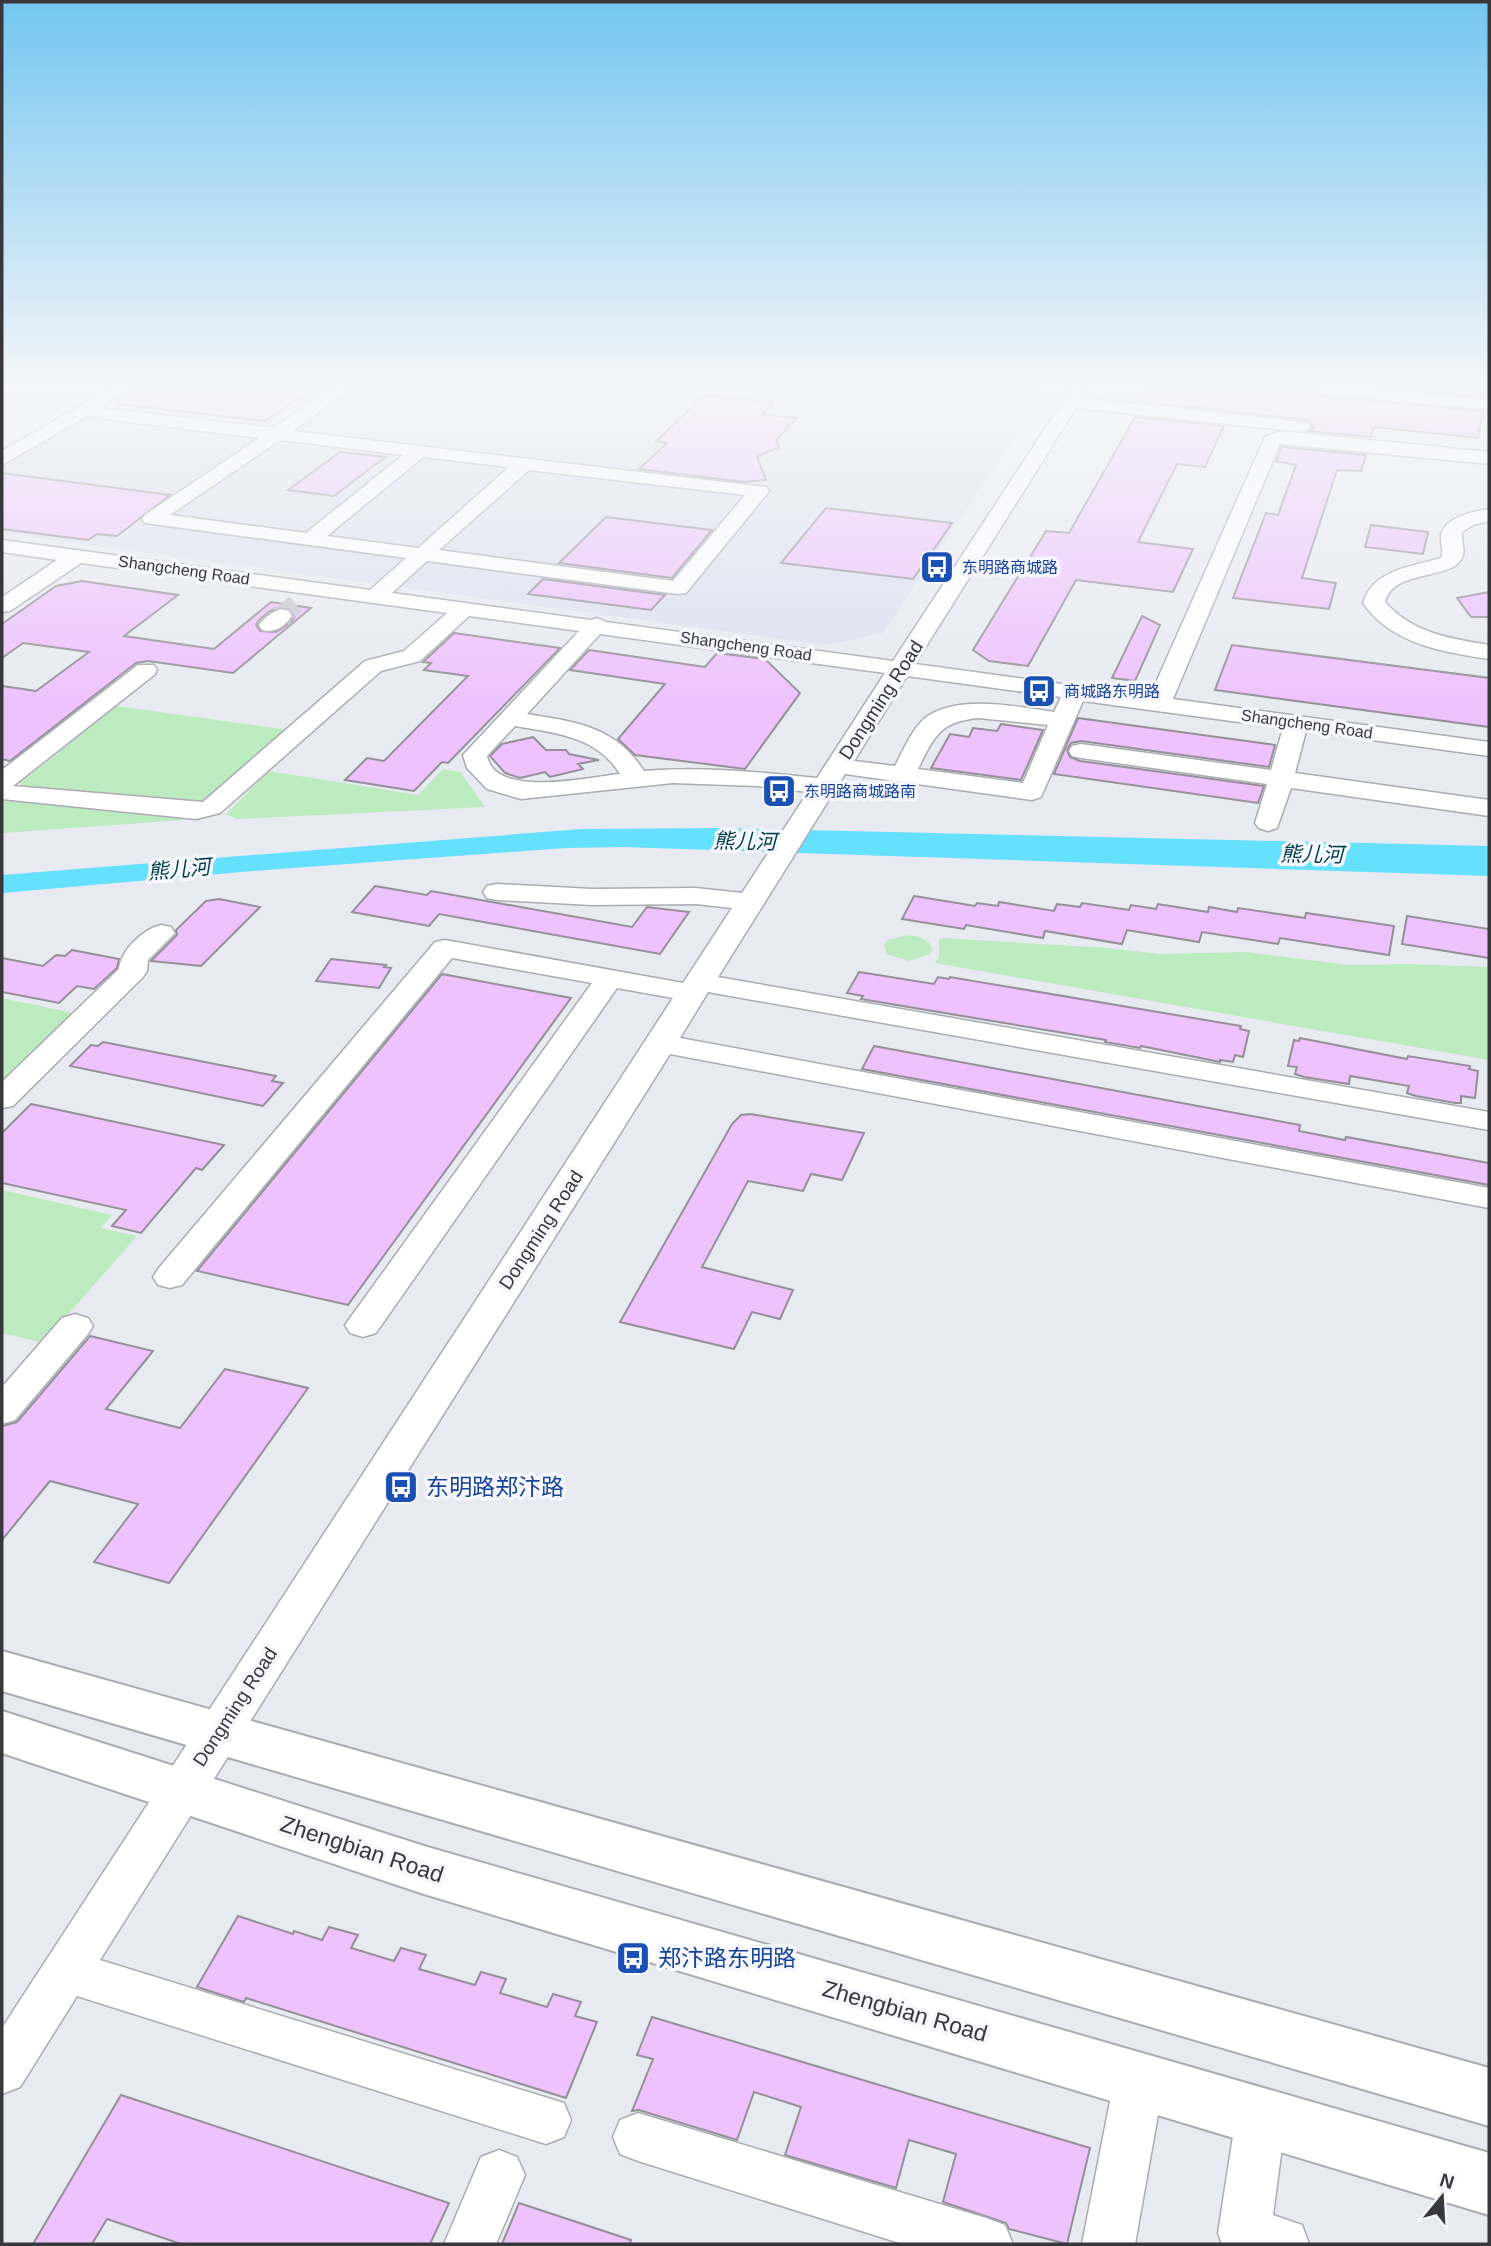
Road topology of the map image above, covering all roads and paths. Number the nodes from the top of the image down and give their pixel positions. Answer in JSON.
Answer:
{"nodes":[{"id":1,"x":189,"y":494,"type":"edge"},
{"id":2,"x":367,"y":494,"type":"edge"},
{"id":3,"x":491,"y":494,"type":"edge"},
{"id":4,"x":757,"y":494,"type":"edge"},
{"id":5,"x":1012,"y":494,"type":"edge"},
{"id":6,"x":1249,"y":494,"type":"edge"},
{"id":7,"x":1489,"y":515,"type":"edge"},
{"id":8,"x":310,"y":540,"type":"junction"},
{"id":9,"x":2,"y":545,"type":"edge"},
{"id":10,"x":422,"y":555,"type":"junction"},
{"id":11,"x":77,"y":556,"type":"junction"},
{"id":12,"x":376,"y":596,"type":"junction"},
{"id":13,"x":2,"y":606,"type":"edge"},
{"id":14,"x":466,"y":608,"type":"junction"},
{"id":15,"x":597,"y":625,"type":"junction"},
{"id":16,"x":1489,"y":652,"type":"edge"},
{"id":17,"x":901,"y":667,"type":"junction"},
{"id":18,"x":146,"y":670,"type":"dead end"},
{"id":19,"x":1075,"y":691,"type":"junction"},
{"id":20,"x":1159,"y":703,"type":"junction"},
{"id":21,"x":510,"y":718,"type":"junction"},
{"id":22,"x":1062,"y":720,"type":"junction"},
{"id":23,"x":1297,"y":722,"type":"junction"},
{"id":24,"x":1489,"y":749,"type":"edge"},
{"id":25,"x":1081,"y":751,"type":"dead end"},
{"id":26,"x":903,"y":775,"type":"junction"},
{"id":27,"x":832,"y":776,"type":"junction"},
{"id":28,"x":636,"y":779,"type":"junction"},
{"id":29,"x":1281,"y":779,"type":"junction"},
{"id":30,"x":2,"y":782,"type":"edge"},
{"id":31,"x":2,"y":792,"type":"edge"},
{"id":32,"x":1489,"y":808,"type":"edge"},
{"id":33,"x":1268,"y":823,"type":"dead end"},
{"id":34,"x":497,"y":892,"type":"dead end"},
{"id":35,"x":751,"y":902,"type":"junction"},
{"id":36,"x":161,"y":933,"type":"dead end"},
{"id":37,"x":610,"y":978,"type":"junction"},
{"id":38,"x":696,"y":987,"type":"junction"},
{"id":39,"x":661,"y":1043,"type":"junction"},
{"id":40,"x":2,"y":1099,"type":"edge"},
{"id":41,"x":1489,"y":1121,"type":"edge"},
{"id":42,"x":1489,"y":1198,"type":"edge"},
{"id":43,"x":170,"y":1277,"type":"dead end"},
{"id":44,"x":363,"y":1325,"type":"dead end"},
{"id":45,"x":75,"y":1326,"type":"dead end"},
{"id":46,"x":2,"y":1411,"type":"edge"},
{"id":47,"x":2,"y":1671,"type":"edge"},
{"id":48,"x":2,"y":1732,"type":"edge"},
{"id":49,"x":218,"y":1733,"type":"junction"},
{"id":50,"x":182,"y":1790,"type":"junction"},
{"id":51,"x":66,"y":1971,"type":"junction"},
{"id":52,"x":2,"y":2071,"type":"edge"},
{"id":53,"x":1139,"y":2081,"type":"junction"},
{"id":54,"x":1489,"y":2097,"type":"edge"},
{"id":55,"x":1261,"y":2117,"type":"junction"},
{"id":56,"x":546,"y":2120,"type":"dead end"},
{"id":57,"x":638,"y":2137,"type":"dead end"},
{"id":58,"x":499,"y":2175,"type":"dead end"},
{"id":59,"x":1489,"y":2184,"type":"edge"},
{"id":60,"x":470,"y":2244,"type":"edge"},
{"id":61,"x":986,"y":2244,"type":"edge"},
{"id":62,"x":1108,"y":2244,"type":"edge"},
{"id":63,"x":1283,"y":2244,"type":"edge"}],
"edges":[{"from":1,"to":8,"type":"street"},
{"from":2,"to":8,"type":"street"},
{"from":3,"to":10,"type":"street"},
{"from":4,"to":10,"type":"street"},
{"from":5,"to":17,"type":"street","name":"Dongming Road"},
{"from":6,"to":20,"type":"street"},
{"from":7,"to":16,"type":"street"},
{"from":8,"to":10,"type":"street"},
{"from":9,"to":11,"type":"street","name":"Shangcheng Road"},
{"from":10,"to":12,"type":"street"},
{"from":11,"to":12,"type":"street","name":"Shangcheng Road"},
{"from":11,"to":13,"type":"street"},
{"from":12,"to":14,"type":"street","name":"Shangcheng Road"},
{"from":14,"to":15,"type":"street","name":"Shangcheng Road"},
{"from":14,"to":31,"type":"street"},
{"from":15,"to":17,"type":"street","name":"Shangcheng Road"},
{"from":15,"to":21,"type":"street"},
{"from":17,"to":19,"type":"street","name":"Shangcheng Road"},
{"from":17,"to":27,"type":"street","name":"Dongming Road"},
{"from":18,"to":30,"type":"street"},
{"from":19,"to":20,"type":"street","name":"Shangcheng Road"},
{"from":19,"to":22,"type":"street"},
{"from":20,"to":23,"type":"street","name":"Shangcheng Road"},
{"from":21,"to":28,"type":"street"},
{"from":21,"to":28,"type":"street"},
{"from":22,"to":26,"type":"street"},
{"from":22,"to":26,"type":"street"},
{"from":23,"to":24,"type":"street","name":"Shangcheng Road"},
{"from":23,"to":29,"type":"street"},
{"from":25,"to":29,"type":"street"},
{"from":26,"to":27,"type":"street"},
{"from":27,"to":28,"type":"street"},
{"from":27,"to":35,"type":"street","name":"Dongming Road"},
{"from":29,"to":32,"type":"street"},
{"from":29,"to":33,"type":"street"},
{"from":34,"to":35,"type":"street"},
{"from":35,"to":38,"type":"street","name":"Dongming Road"},
{"from":36,"to":40,"type":"street"},
{"from":37,"to":38,"type":"street"},
{"from":37,"to":43,"type":"street"},
{"from":37,"to":44,"type":"street"},
{"from":38,"to":39,"type":"street","name":"Dongming Road"},
{"from":38,"to":41,"type":"street"},
{"from":39,"to":42,"type":"street"},
{"from":39,"to":49,"type":"street","name":"Dongming Road"},
{"from":45,"to":46,"type":"street"},
{"from":47,"to":49,"type":"main road"},
{"from":48,"to":50,"type":"main road","name":"Zhengbian Road"},
{"from":49,"to":50,"type":"street","name":"Dongming Road"},
{"from":49,"to":54,"type":"main road"},
{"from":50,"to":51,"type":"street","name":"Dongming Road"},
{"from":50,"to":53,"type":"main road","name":"Zhengbian Road"},
{"from":51,"to":52,"type":"street","name":"Dongming Road"},
{"from":51,"to":56,"type":"street"},
{"from":53,"to":55,"type":"main road","name":"Zhengbian Road"},
{"from":53,"to":62,"type":"street"},
{"from":55,"to":59,"type":"main road","name":"Zhengbian Road"},
{"from":55,"to":63,"type":"street"},
{"from":57,"to":61,"type":"street"},
{"from":58,"to":60,"type":"street"}]}
